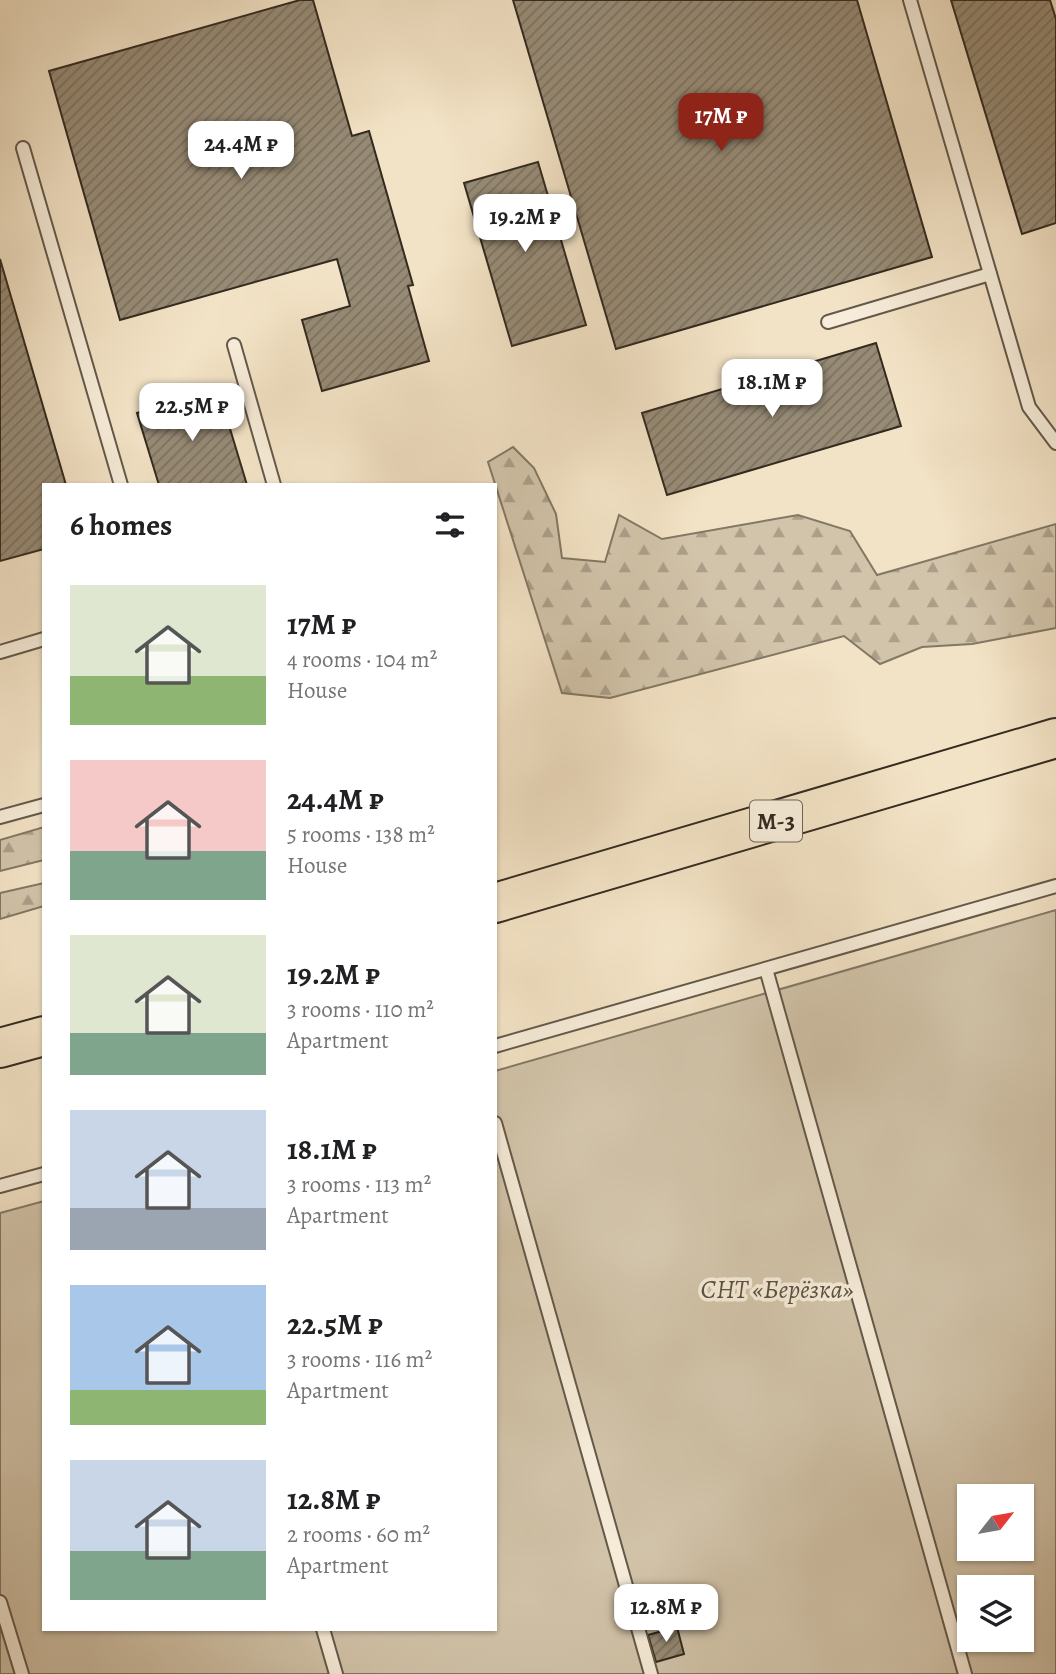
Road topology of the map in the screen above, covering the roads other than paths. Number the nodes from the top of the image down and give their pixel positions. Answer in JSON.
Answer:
{"nodes":[{"id":1,"x":910,"y":0,"type":"edge"},
{"id":2,"x":23,"y":148,"type":"dead end"},
{"id":3,"x":990,"y":274,"type":"junction"},
{"id":4,"x":828,"y":322,"type":"dead end"},
{"id":5,"x":234,"y":345,"type":"dead end"},
{"id":6,"x":1056,"y":443,"type":"edge"},
{"id":7,"x":120,"y":483,"type":"edge"},
{"id":8,"x":273,"y":483,"type":"edge"},
{"id":9,"x":42,"y":640,"type":"edge"},
{"id":10,"x":0,"y":652,"type":"edge"},
{"id":11,"x":1056,"y":738,"type":"edge"},
{"id":12,"x":42,"y":806,"type":"edge"},
{"id":13,"x":0,"y":817,"type":"edge"},
{"id":14,"x":1056,"y":886,"type":"edge"},
{"id":15,"x":497,"y":902,"type":"edge"},
{"id":16,"x":766,"y":969,"type":"junction"},
{"id":17,"x":42,"y":1036,"type":"edge"},
{"id":18,"x":497,"y":1045,"type":"edge"},
{"id":19,"x":0,"y":1048,"type":"edge"},
{"id":20,"x":497,"y":1130,"type":"edge"},
{"id":21,"x":42,"y":1175,"type":"edge"},
{"id":22,"x":0,"y":1186,"type":"edge"},
{"id":23,"x":0,"y":1602,"type":"edge"},
{"id":24,"x":324,"y":1631,"type":"edge"},
{"id":25,"x":22,"y":1674,"type":"edge"},
{"id":26,"x":337,"y":1674,"type":"edge"},
{"id":27,"x":651,"y":1674,"type":"edge"},
{"id":28,"x":965,"y":1674,"type":"edge"}],
"edges":[{"from":1,"to":3,"type":"lane"},
{"from":2,"to":7,"type":"lane"},
{"from":3,"to":4,"type":"lane"},
{"from":3,"to":6,"type":"lane"},
{"from":5,"to":8,"type":"lane"},
{"from":9,"to":10,"type":"lane"},
{"from":11,"to":15,"type":"highway","number":"М-3"},
{"from":12,"to":13,"type":"lane"},
{"from":14,"to":16,"type":"lane"},
{"from":16,"to":18,"type":"lane"},
{"from":16,"to":28,"type":"lane"},
{"from":17,"to":19,"type":"highway"},
{"from":20,"to":27,"type":"lane"},
{"from":21,"to":22,"type":"lane"},
{"from":23,"to":25,"type":"lane"},
{"from":24,"to":26,"type":"lane"}]}
